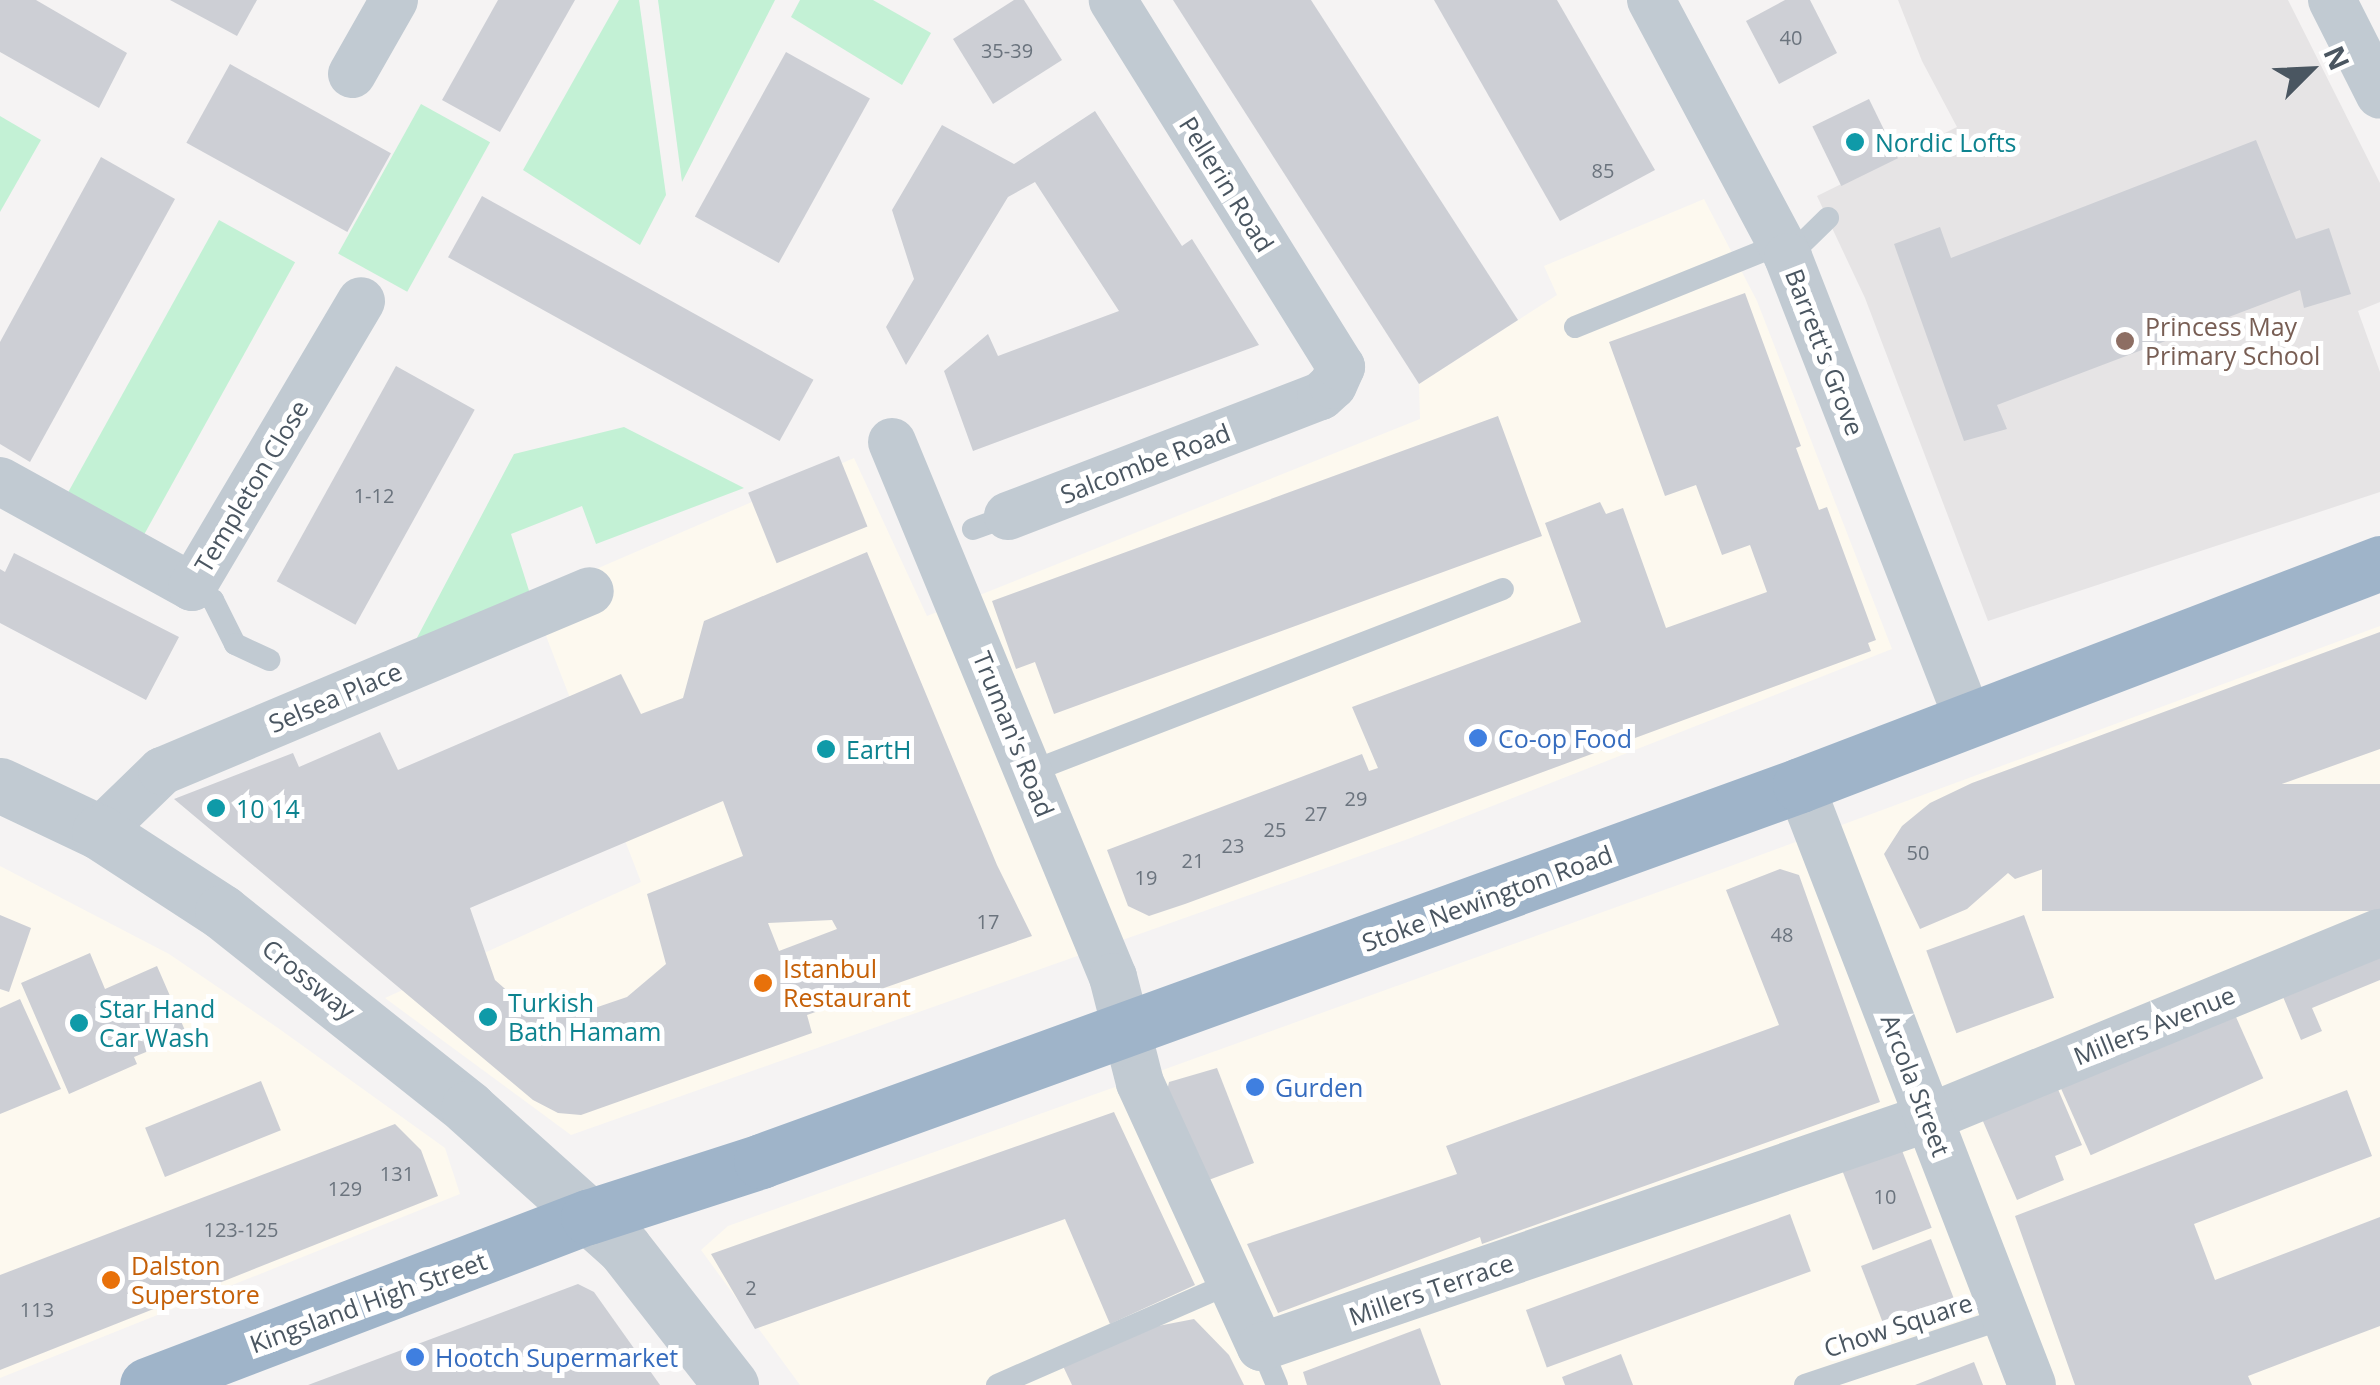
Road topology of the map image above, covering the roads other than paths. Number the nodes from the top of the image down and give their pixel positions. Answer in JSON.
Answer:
{"nodes":[{"id":1,"x":394,"y":0,"type":"edge"},
{"id":2,"x":1113,"y":0,"type":"edge"},
{"id":3,"x":1651,"y":0,"type":"edge"},
{"id":4,"x":2332,"y":0,"type":"edge"},
{"id":5,"x":352,"y":74,"type":"dead end"},
{"id":6,"x":2380,"y":94,"type":"edge"},
{"id":7,"x":1828,"y":218,"type":"dead end"},
{"id":8,"x":1784,"y":250,"type":"junction"},
{"id":9,"x":362,"y":301,"type":"dead end"},
{"id":10,"x":1575,"y":327,"type":"dead end"},
{"id":11,"x":1341,"y":367,"type":"joint"},
{"id":12,"x":892,"y":442,"type":"dead end"},
{"id":13,"x":0,"y":482,"type":"edge"},
{"id":14,"x":972,"y":530,"type":"junction"},
{"id":15,"x":2380,"y":564,"type":"edge"},
{"id":16,"x":192,"y":587,"type":"junction"},
{"id":17,"x":1503,"y":589,"type":"dead end"},
{"id":18,"x":590,"y":591,"type":"dead end"},
{"id":19,"x":269,"y":660,"type":"dead end"},
{"id":20,"x":1968,"y":720,"type":"junction"},
{"id":21,"x":1030,"y":772,"type":"junction"},
{"id":22,"x":0,"y":784,"type":"edge"},
{"id":23,"x":1800,"y":785,"type":"junction"},
{"id":24,"x":98,"y":832,"type":"junction"},
{"id":25,"x":2380,"y":933,"type":"edge"},
{"id":26,"x":1126,"y":1029,"type":"junction"},
{"id":27,"x":1928,"y":1118,"type":"junction"},
{"id":28,"x":588,"y":1218,"type":"junction"},
{"id":29,"x":1230,"y":1283,"type":"junction"},
{"id":30,"x":2008,"y":1317,"type":"junction"},
{"id":31,"x":1269,"y":1366,"type":"edge"},
{"id":32,"x":147,"y":1385,"type":"edge"},
{"id":33,"x":731,"y":1385,"type":"edge"},
{"id":34,"x":997,"y":1385,"type":"edge"},
{"id":35,"x":1804,"y":1385,"type":"edge"},
{"id":36,"x":2032,"y":1385,"type":"edge"}],
"edges":[{"from":1,"to":5,"type":"street"},
{"from":2,"to":11,"type":"street","name":"Pellerin Road"},
{"from":3,"to":8,"type":"street","name":"Barrett's Grove"},
{"from":4,"to":6,"type":"street"},
{"from":7,"to":8,"type":"lane"},
{"from":8,"to":10,"type":"lane"},
{"from":8,"to":20,"type":"street","name":"Barrett's Grove"},
{"from":9,"to":16,"type":"street","name":"Templeton Close"},
{"from":11,"to":14,"type":"street","name":"Salcombe Road"},
{"from":12,"to":14,"type":"street","name":"Truman's Road"},
{"from":13,"to":16,"type":"street","name":"Templeton Close"},
{"from":14,"to":21,"type":"street","name":"Truman's Road"},
{"from":15,"to":20,"type":"highway","name":"Stoke Newington Road"},
{"from":16,"to":19,"type":"lane"},
{"from":17,"to":21,"type":"lane"},
{"from":18,"to":24,"type":"street","name":"Selsea Place"},
{"from":20,"to":23,"type":"highway","name":"Stoke Newington Road"},
{"from":21,"to":26,"type":"street","name":"Truman's Road"},
{"from":22,"to":24,"type":"street","name":"Crossway"},
{"from":23,"to":26,"type":"highway","name":"Stoke Newington Road"},
{"from":23,"to":27,"type":"street","name":"Arcola Street"},
{"from":24,"to":28,"type":"street","name":"Crossway"},
{"from":25,"to":27,"type":"street","name":"Millers Avenue"},
{"from":26,"to":28,"type":"highway","name":"Stoke Newington Road"},
{"from":26,"to":29,"type":"street","name":"Millers Terrace"},
{"from":27,"to":30,"type":"street","name":"Arcola Street"},
{"from":27,"to":31,"type":"street","name":"Millers Terrace"},
{"from":28,"to":32,"type":"highway","name":"Kingsland High Street"},
{"from":28,"to":33,"type":"street","name":"Crossway"},
{"from":29,"to":31,"type":"street","name":"Millers Terrace"},
{"from":29,"to":34,"type":"lane"},
{"from":30,"to":35,"type":"lane","name":"Chow Square"},
{"from":30,"to":36,"type":"street","name":"Arcola Street"}]}
